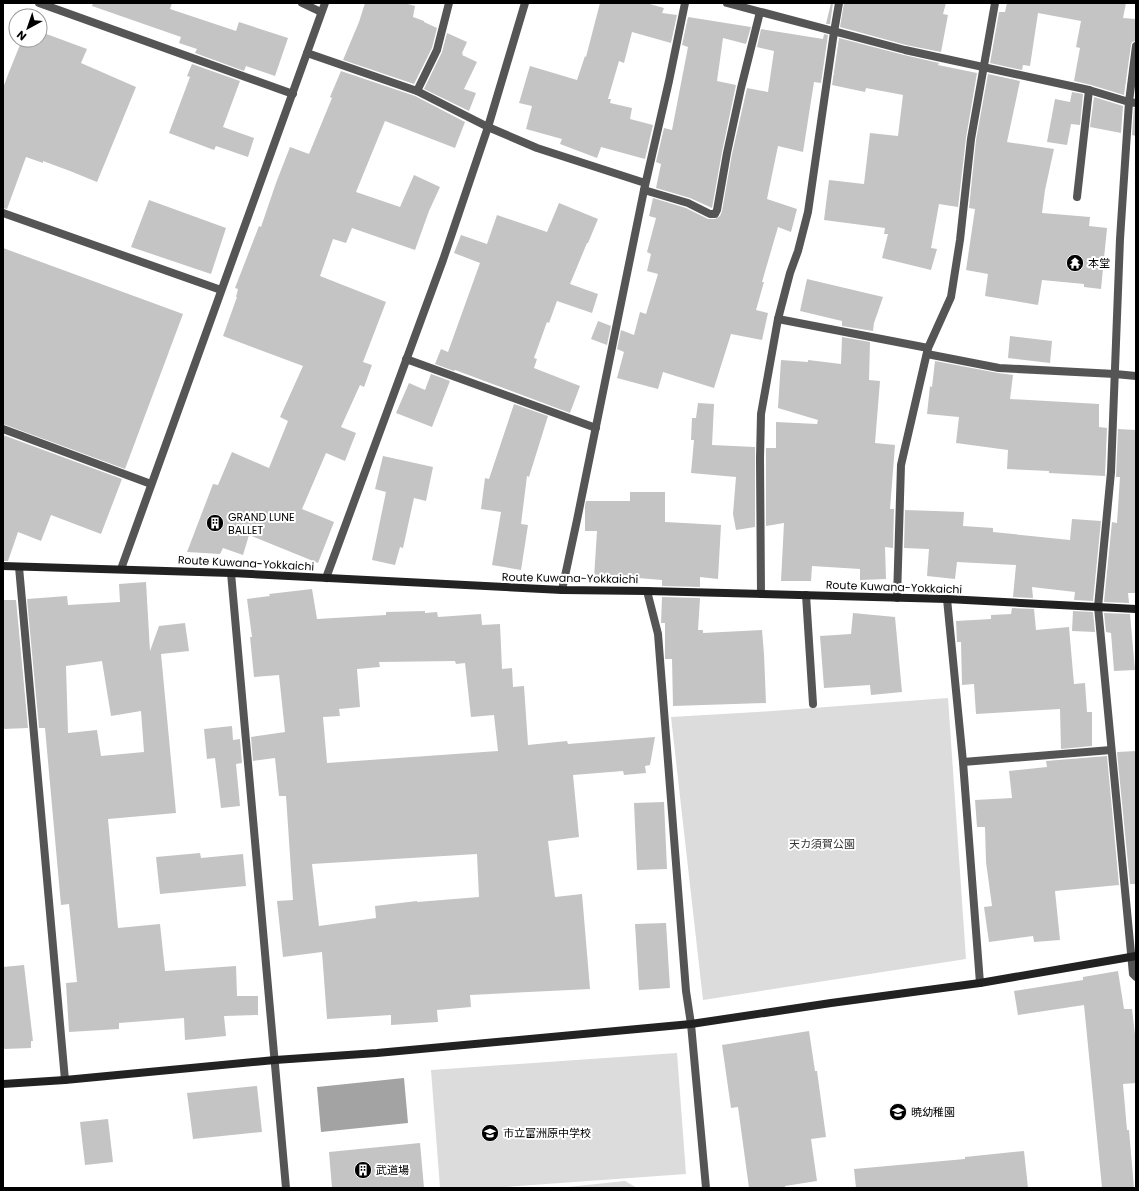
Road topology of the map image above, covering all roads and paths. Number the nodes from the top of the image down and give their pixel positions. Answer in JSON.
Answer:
{"nodes":[{"id":1,"x":39,"y":3,"type":"edge"},
{"id":2,"x":302,"y":3,"type":"edge"},
{"id":3,"x":325,"y":3,"type":"edge"},
{"id":4,"x":449,"y":3,"type":"edge"},
{"id":5,"x":525,"y":3,"type":"edge"},
{"id":6,"x":686,"y":3,"type":"edge"},
{"id":7,"x":727,"y":3,"type":"edge"},
{"id":8,"x":839,"y":3,"type":"edge"},
{"id":9,"x":995,"y":3,"type":"edge"},
{"id":10,"x":322,"y":12,"type":"junction"},
{"id":11,"x":760,"y":12,"type":"junction"},
{"id":12,"x":834,"y":32,"type":"junction"},
{"id":13,"x":1136,"y":46,"type":"edge"},
{"id":14,"x":307,"y":53,"type":"junction"},
{"id":15,"x":983,"y":67,"type":"junction"},
{"id":16,"x":1089,"y":90,"type":"junction"},
{"id":17,"x":418,"y":92,"type":"junction"},
{"id":18,"x":293,"y":94,"type":"junction"},
{"id":19,"x":1133,"y":102,"type":"edge"},
{"id":20,"x":488,"y":127,"type":"junction"},
{"id":21,"x":644,"y":186,"type":"junction"},
{"id":22,"x":1077,"y":198,"type":"dead end"},
{"id":23,"x":3,"y":213,"type":"edge"},
{"id":24,"x":221,"y":290,"type":"junction"},
{"id":25,"x":778,"y":319,"type":"junction"},
{"id":26,"x":927,"y":351,"type":"junction"},
{"id":27,"x":406,"y":359,"type":"junction"},
{"id":28,"x":1116,"y":374,"type":"junction"},
{"id":29,"x":1136,"y":376,"type":"edge"},
{"id":30,"x":596,"y":428,"type":"junction"},
{"id":31,"x":3,"y":429,"type":"edge"},
{"id":32,"x":151,"y":484,"type":"junction"},
{"id":33,"x":3,"y":566,"type":"edge"},
{"id":34,"x":19,"y":566,"type":"junction"},
{"id":35,"x":121,"y":569,"type":"junction"},
{"id":36,"x":231,"y":573,"type":"junction"},
{"id":37,"x":326,"y":578,"type":"junction"},
{"id":38,"x":562,"y":590,"type":"junction"},
{"id":39,"x":647,"y":590,"type":"junction"},
{"id":40,"x":761,"y":594,"type":"junction"},
{"id":41,"x":806,"y":595,"type":"junction"},
{"id":42,"x":897,"y":598,"type":"junction"},
{"id":43,"x":947,"y":599,"type":"junction"},
{"id":44,"x":1098,"y":607,"type":"junction"},
{"id":45,"x":1136,"y":609,"type":"edge"},
{"id":46,"x":814,"y":704,"type":"dead end"},
{"id":47,"x":1110,"y":750,"type":"junction"},
{"id":48,"x":963,"y":762,"type":"junction"},
{"id":49,"x":1134,"y":956,"type":"edge"},
{"id":50,"x":1136,"y":977,"type":"edge"},
{"id":51,"x":980,"y":983,"type":"junction"},
{"id":52,"x":691,"y":1024,"type":"junction"},
{"id":53,"x":275,"y":1060,"type":"junction"},
{"id":54,"x":65,"y":1080,"type":"junction"},
{"id":55,"x":3,"y":1084,"type":"edge"},
{"id":56,"x":286,"y":1188,"type":"edge"},
{"id":57,"x":706,"y":1188,"type":"edge"}],
"edges":[{"from":1,"to":18,"type":"street"},
{"from":2,"to":10,"type":"street"},
{"from":3,"to":10,"type":"street"},
{"from":4,"to":17,"type":"street"},
{"from":5,"to":20,"type":"street"},
{"from":6,"to":21,"type":"street"},
{"from":7,"to":11,"type":"street"},
{"from":8,"to":12,"type":"street"},
{"from":9,"to":15,"type":"street"},
{"from":10,"to":14,"type":"street"},
{"from":11,"to":12,"type":"street"},
{"from":11,"to":21,"type":"street"},
{"from":12,"to":15,"type":"street"},
{"from":12,"to":25,"type":"street"},
{"from":13,"to":19,"type":"street"},
{"from":14,"to":17,"type":"street"},
{"from":14,"to":18,"type":"street"},
{"from":15,"to":16,"type":"street"},
{"from":15,"to":26,"type":"street"},
{"from":16,"to":19,"type":"street"},
{"from":16,"to":22,"type":"street"},
{"from":17,"to":20,"type":"street"},
{"from":18,"to":24,"type":"street"},
{"from":19,"to":28,"type":"street"},
{"from":20,"to":21,"type":"street"},
{"from":20,"to":27,"type":"street"},
{"from":21,"to":30,"type":"street"},
{"from":23,"to":24,"type":"street"},
{"from":24,"to":32,"type":"street"},
{"from":25,"to":26,"type":"street"},
{"from":25,"to":40,"type":"street"},
{"from":26,"to":28,"type":"street"},
{"from":26,"to":42,"type":"street"},
{"from":27,"to":30,"type":"street"},
{"from":27,"to":37,"type":"street"},
{"from":28,"to":29,"type":"street"},
{"from":28,"to":44,"type":"street"},
{"from":30,"to":38,"type":"street"},
{"from":31,"to":32,"type":"street"},
{"from":32,"to":35,"type":"street"},
{"from":33,"to":34,"type":"main road","name":"Route Kuwana-Yokkaichi"},
{"from":34,"to":35,"type":"main road","name":"Route Kuwana-Yokkaichi"},
{"from":34,"to":54,"type":"street"},
{"from":35,"to":36,"type":"main road","name":"Route Kuwana-Yokkaichi"},
{"from":36,"to":37,"type":"main road","name":"Route Kuwana-Yokkaichi"},
{"from":36,"to":53,"type":"street"},
{"from":37,"to":38,"type":"main road","name":"Route Kuwana-Yokkaichi"},
{"from":38,"to":39,"type":"main road","name":"Route Kuwana-Yokkaichi"},
{"from":39,"to":40,"type":"main road","name":"Route Kuwana-Yokkaichi"},
{"from":39,"to":52,"type":"street"},
{"from":40,"to":41,"type":"main road","name":"Route Kuwana-Yokkaichi"},
{"from":41,"to":42,"type":"main road","name":"Route Kuwana-Yokkaichi"},
{"from":41,"to":46,"type":"street"},
{"from":42,"to":43,"type":"main road","name":"Route Kuwana-Yokkaichi"},
{"from":43,"to":44,"type":"main road","name":"Route Kuwana-Yokkaichi"},
{"from":43,"to":48,"type":"street"},
{"from":44,"to":45,"type":"main road","name":"Route Kuwana-Yokkaichi"},
{"from":44,"to":47,"type":"street"},
{"from":47,"to":48,"type":"street"},
{"from":47,"to":49,"type":"street"},
{"from":48,"to":51,"type":"street"},
{"from":49,"to":50,"type":"street"},
{"from":49,"to":51,"type":"main road"},
{"from":51,"to":52,"type":"main road"},
{"from":52,"to":53,"type":"main road"},
{"from":52,"to":57,"type":"street"},
{"from":53,"to":54,"type":"main road"},
{"from":53,"to":56,"type":"street"},
{"from":54,"to":55,"type":"main road"}]}
